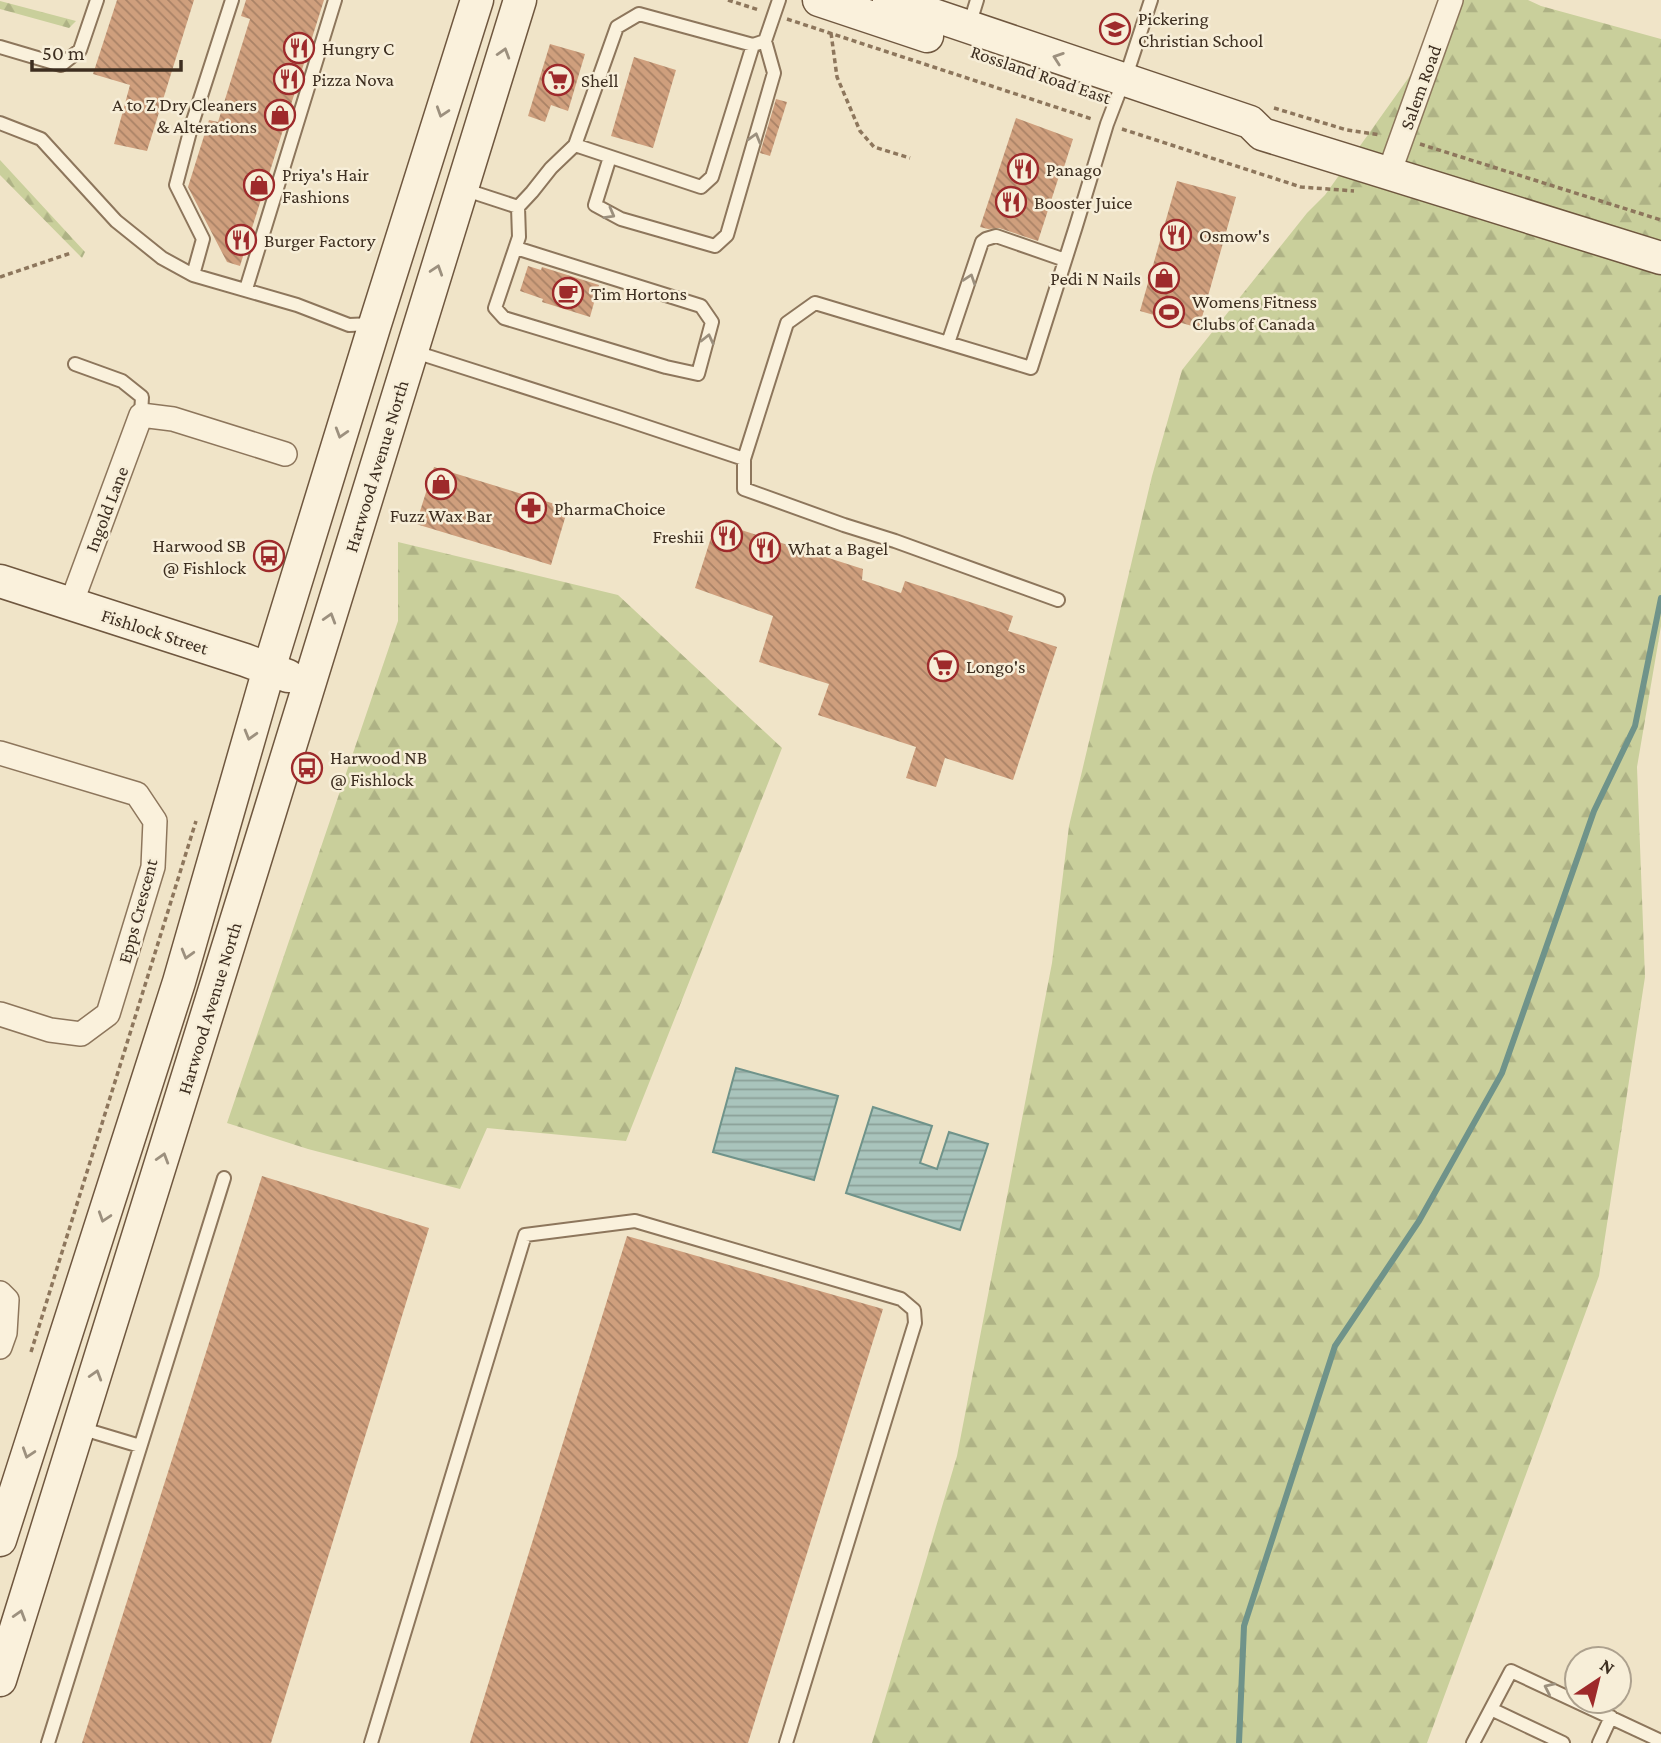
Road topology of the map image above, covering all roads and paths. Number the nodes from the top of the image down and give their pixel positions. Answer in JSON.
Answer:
{"nodes":[{"id":1,"x":97,"y":0,"type":"edge"},
{"id":2,"x":232,"y":0,"type":"edge"},
{"id":3,"x":335,"y":0,"type":"edge"},
{"id":4,"x":477,"y":0,"type":"edge"},
{"id":5,"x":520,"y":0,"type":"edge"},
{"id":6,"x":728,"y":0,"type":"edge"},
{"id":7,"x":779,"y":0,"type":"edge"},
{"id":8,"x":819,"y":0,"type":"edge"},
{"id":9,"x":889,"y":0,"type":"edge"},
{"id":10,"x":1151,"y":0,"type":"edge"},
{"id":11,"x":1451,"y":0,"type":"edge"},
{"id":12,"x":972,"y":14,"type":"edge"},
{"id":13,"x":775,"y":15,"type":"junction"},
{"id":14,"x":831,"y":33,"type":"junction"},
{"id":15,"x":759,"y":43,"type":"junction"},
{"id":16,"x":0,"y":47,"type":"edge"},
{"id":17,"x":1115,"y":101,"type":"junction"},
{"id":18,"x":1266,"y":120,"type":"junction"},
{"id":19,"x":0,"y":123,"type":"edge"},
{"id":20,"x":1401,"y":138,"type":"junction"},
{"id":21,"x":575,"y":145,"type":"junction"},
{"id":22,"x":610,"y":157,"type":"junction"},
{"id":23,"x":910,"y":158,"type":"dead end"},
{"id":24,"x":1389,"y":173,"type":"junction"},
{"id":25,"x":463,"y":189,"type":"junction"},
{"id":26,"x":1359,"y":191,"type":"dead end"},
{"id":27,"x":518,"y":206,"type":"junction"},
{"id":28,"x":1661,"y":220,"type":"edge"},
{"id":29,"x":516,"y":248,"type":"junction"},
{"id":30,"x":71,"y":253,"type":"dead end"},
{"id":31,"x":1661,"y":258,"type":"edge"},
{"id":32,"x":1065,"y":260,"type":"junction"},
{"id":33,"x":193,"y":275,"type":"junction"},
{"id":34,"x":0,"y":277,"type":"edge"},
{"id":35,"x":246,"y":289,"type":"junction"},
{"id":36,"x":359,"y":340,"type":"junction"},
{"id":37,"x":414,"y":343,"type":"junction"},
{"id":38,"x":948,"y":343,"type":"junction"},
{"id":39,"x":75,"y":364,"type":"dead end"},
{"id":40,"x":141,"y":415,"type":"junction"},
{"id":41,"x":285,"y":454,"type":"dead end"},
{"id":42,"x":744,"y":459,"type":"junction"},
{"id":43,"x":0,"y":581,"type":"edge"},
{"id":44,"x":1058,"y":600,"type":"dead end"},
{"id":45,"x":71,"y":604,"type":"junction"},
{"id":46,"x":269,"y":669,"type":"junction"},
{"id":47,"x":310,"y":683,"type":"junction"},
{"id":48,"x":0,"y":753,"type":"edge"},
{"id":49,"x":0,"y":1014,"type":"edge"},
{"id":50,"x":224,"y":1178,"type":"dead end"},
{"id":51,"x":0,"y":1293,"type":"edge"},
{"id":52,"x":0,"y":1347,"type":"edge"},
{"id":53,"x":79,"y":1428,"type":"junction"},
{"id":54,"x":140,"y":1447,"type":"junction"},
{"id":55,"x":0,"y":1540,"type":"edge"},
{"id":56,"x":0,"y":1681,"type":"edge"},
{"id":57,"x":1491,"y":1709,"type":"junction"},
{"id":58,"x":1611,"y":1717,"type":"junction"},
{"id":59,"x":1661,"y":1741,"type":"edge"},
{"id":60,"x":48,"y":1743,"type":"edge"},
{"id":61,"x":371,"y":1743,"type":"edge"},
{"id":62,"x":786,"y":1743,"type":"edge"},
{"id":63,"x":1473,"y":1743,"type":"edge"},
{"id":64,"x":1563,"y":1743,"type":"edge"},
{"id":65,"x":1599,"y":1743,"type":"edge"}],
"edges":[{"from":1,"to":16,"type":"lane"},
{"from":2,"to":33,"type":"lane"},
{"from":3,"to":35,"type":"lane"},
{"from":4,"to":36,"type":"main road","name":"Harwood Avenue North","one_way":true},
{"from":25,"to":5,"type":"main road","name":"Harwood Avenue North","one_way":true},
{"from":6,"to":13,"type":"path"},
{"from":7,"to":13,"type":"lane"},
{"from":8,"to":17,"type":"main road","name":"Rossland Road East"},
{"from":9,"to":12,"type":"main road","name":"Rossland Road East"},
{"from":10,"to":17,"type":"lane"},
{"from":11,"to":20,"type":"street","name":"Salem Road"},
{"from":17,"to":12,"type":"main road","name":"Rossland Road East","one_way":true},
{"from":13,"to":14,"type":"path"},
{"from":13,"to":15,"type":"lane"},
{"from":14,"to":17,"type":"path"},
{"from":14,"to":23,"type":"path"},
{"from":15,"to":21,"type":"lane"},
{"from":15,"to":22,"type":"lane"},
{"from":22,"to":15,"type":"lane","one_way":true},
{"from":17,"to":18,"type":"main road","name":"Rossland Road East"},
{"from":17,"to":26,"type":"path"},
{"from":17,"to":32,"type":"lane"},
{"from":18,"to":20,"type":"path"},
{"from":18,"to":24,"type":"main road","name":"Rossland Road East"},
{"from":19,"to":33,"type":"lane"},
{"from":20,"to":24,"type":"street","name":"Salem Road"},
{"from":20,"to":28,"type":"path"},
{"from":21,"to":22,"type":"lane"},
{"from":21,"to":27,"type":"lane"},
{"from":24,"to":31,"type":"main road","name":"Rossland Road East"},
{"from":25,"to":27,"type":"lane"},
{"from":37,"to":25,"type":"main road","name":"Harwood Avenue North","one_way":true},
{"from":27,"to":29,"type":"lane"},
{"from":29,"to":29,"type":"lane","one_way":true},
{"from":30,"to":34,"type":"path"},
{"from":38,"to":32,"type":"lane","one_way":true},
{"from":32,"to":38,"type":"lane"},
{"from":33,"to":35,"type":"lane"},
{"from":35,"to":36,"type":"lane"},
{"from":36,"to":37,"type":"main road"},
{"from":36,"to":46,"type":"main road","name":"Harwood Avenue North","one_way":true},
{"from":37,"to":42,"type":"lane"},
{"from":47,"to":37,"type":"main road","name":"Harwood Avenue North","one_way":true},
{"from":38,"to":42,"type":"lane"},
{"from":39,"to":40,"type":"lane"},
{"from":40,"to":41,"type":"street"},
{"from":40,"to":45,"type":"street","name":"Ingold Lane"},
{"from":42,"to":44,"type":"lane"},
{"from":43,"to":45,"type":"main road","name":"Fishlock Street"},
{"from":45,"to":46,"type":"main road","name":"Fishlock Street"},
{"from":46,"to":47,"type":"main road","name":"Fishlock Street"},
{"from":46,"to":55,"type":"main road","name":"Harwood Avenue North","one_way":true},
{"from":53,"to":47,"type":"main road","name":"Harwood Avenue North","one_way":true},
{"from":48,"to":49,"type":"street","name":"Epps Crescent"},
{"from":50,"to":54,"type":"lane"},
{"from":51,"to":52,"type":"street"},
{"from":53,"to":54,"type":"lane"},
{"from":56,"to":53,"type":"main road","name":"Harwood Avenue North","one_way":true},
{"from":54,"to":60,"type":"lane"},
{"from":58,"to":57,"type":"lane","one_way":true},
{"from":57,"to":63,"type":"lane"},
{"from":57,"to":64,"type":"lane"},
{"from":58,"to":59,"type":"lane"},
{"from":58,"to":65,"type":"lane"},
{"from":61,"to":62,"type":"lane"}]}
